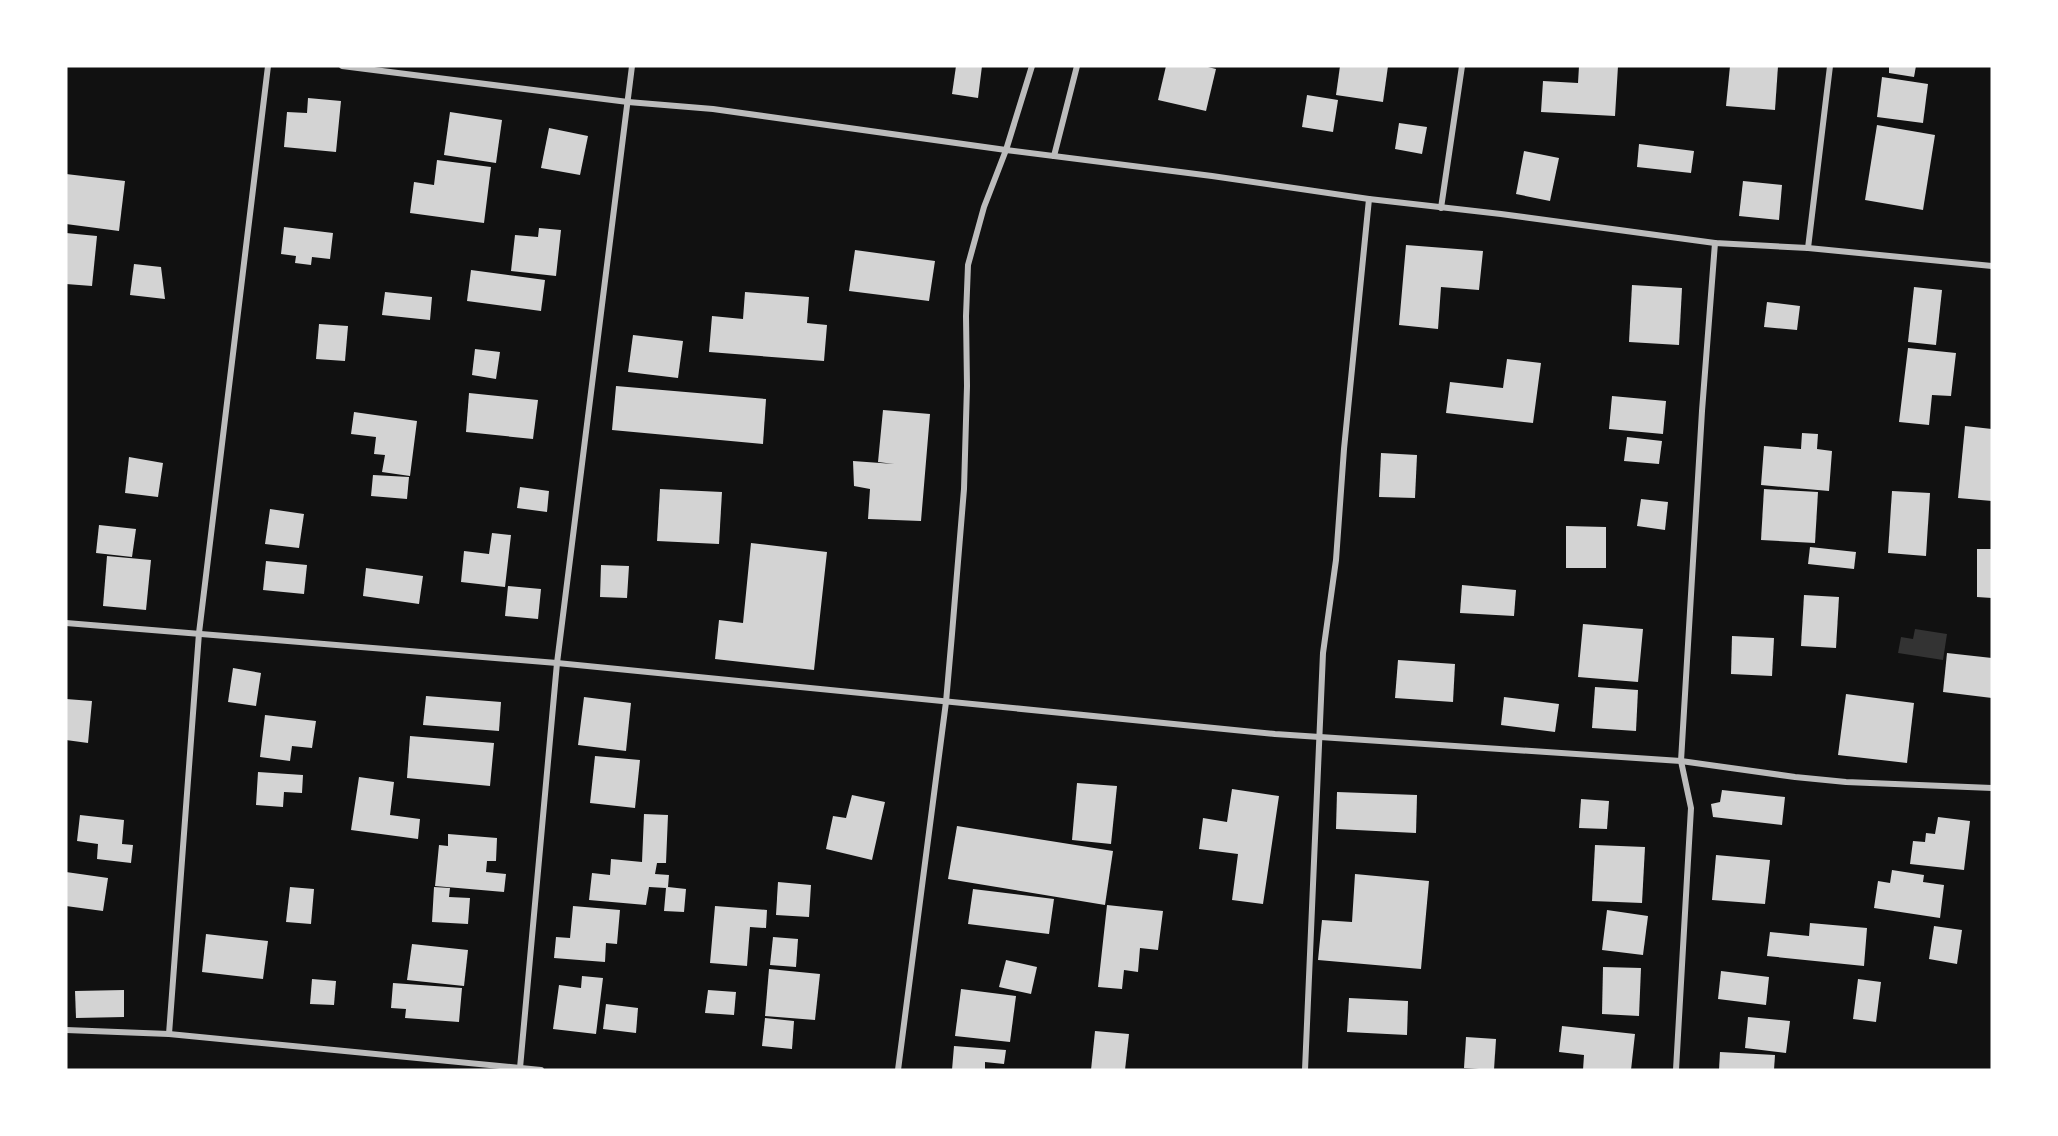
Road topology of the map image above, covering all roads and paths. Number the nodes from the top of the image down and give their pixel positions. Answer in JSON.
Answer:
{"nodes":[{"id":1,"x":268,"y":66,"type":"edge"},
{"id":2,"x":342,"y":66,"type":"edge"},
{"id":3,"x":632,"y":66,"type":"edge"},
{"id":4,"x":1032,"y":66,"type":"edge"},
{"id":5,"x":1077,"y":66,"type":"edge"},
{"id":6,"x":1461,"y":66,"type":"edge"},
{"id":7,"x":1830,"y":66,"type":"edge"},
{"id":8,"x":628,"y":102,"type":"junction"},
{"id":9,"x":1006,"y":150,"type":"junction"},
{"id":10,"x":1054,"y":156,"type":"junction"},
{"id":11,"x":1369,"y":199,"type":"junction"},
{"id":12,"x":1441,"y":208,"type":"junction"},
{"id":13,"x":1715,"y":243,"type":"junction"},
{"id":14,"x":1809,"y":248,"type":"junction"},
{"id":15,"x":1992,"y":266,"type":"edge"},
{"id":16,"x":66,"y":623,"type":"edge"},
{"id":17,"x":199,"y":633,"type":"junction"},
{"id":18,"x":557,"y":663,"type":"junction"},
{"id":19,"x":946,"y":702,"type":"junction"},
{"id":20,"x":1320,"y":737,"type":"junction"},
{"id":21,"x":1681,"y":761,"type":"junction"},
{"id":22,"x":1992,"y":788,"type":"edge"},
{"id":23,"x":66,"y":1030,"type":"edge"},
{"id":24,"x":169,"y":1034,"type":"junction"},
{"id":25,"x":520,"y":1068,"type":"junction"},
{"id":26,"x":541,"y":1070,"type":"edge"},
{"id":27,"x":898,"y":1070,"type":"edge"},
{"id":28,"x":1305,"y":1070,"type":"edge"},
{"id":29,"x":1676,"y":1070,"type":"edge"}],
"edges":[{"from":1,"to":17,"type":"street"},
{"from":2,"to":8,"type":"street"},
{"from":3,"to":8,"type":"street"},
{"from":4,"to":9,"type":"street"},
{"from":5,"to":10,"type":"street"},
{"from":6,"to":12,"type":"street"},
{"from":7,"to":14,"type":"street"},
{"from":8,"to":9,"type":"street"},
{"from":8,"to":18,"type":"street"},
{"from":9,"to":10,"type":"street"},
{"from":9,"to":19,"type":"street"},
{"from":10,"to":11,"type":"street"},
{"from":11,"to":12,"type":"street"},
{"from":11,"to":20,"type":"street"},
{"from":12,"to":13,"type":"street"},
{"from":13,"to":14,"type":"street"},
{"from":13,"to":21,"type":"street"},
{"from":14,"to":15,"type":"street"},
{"from":16,"to":17,"type":"street"},
{"from":17,"to":18,"type":"street"},
{"from":17,"to":24,"type":"street"},
{"from":18,"to":19,"type":"street"},
{"from":18,"to":25,"type":"street"},
{"from":19,"to":20,"type":"street"},
{"from":19,"to":27,"type":"street"},
{"from":20,"to":21,"type":"street"},
{"from":20,"to":28,"type":"street"},
{"from":21,"to":22,"type":"street"},
{"from":21,"to":29,"type":"street"},
{"from":23,"to":24,"type":"street"},
{"from":24,"to":25,"type":"street"},
{"from":25,"to":26,"type":"street"}]}
